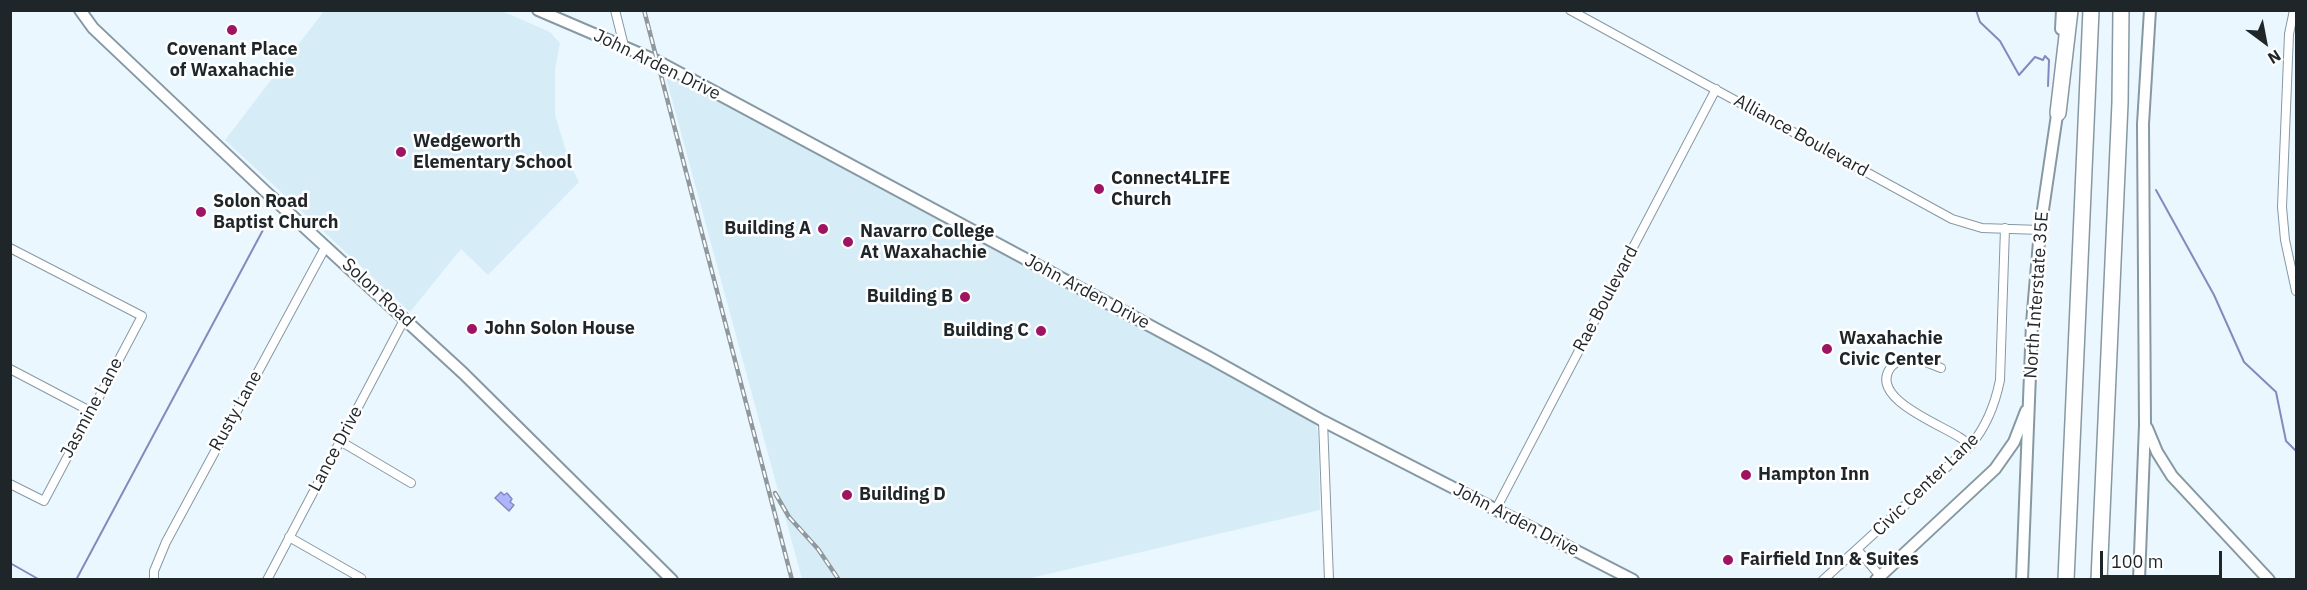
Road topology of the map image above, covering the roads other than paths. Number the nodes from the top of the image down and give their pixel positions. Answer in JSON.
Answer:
{"nodes":[{"id":1,"x":80,"y":10,"type":"edge"},
{"id":2,"x":538,"y":10,"type":"edge"},
{"id":3,"x":615,"y":10,"type":"edge"},
{"id":4,"x":1570,"y":10,"type":"edge"},
{"id":5,"x":2062,"y":10,"type":"edge"},
{"id":6,"x":2070,"y":10,"type":"edge"},
{"id":7,"x":2091,"y":10,"type":"edge"},
{"id":8,"x":2121,"y":10,"type":"edge"},
{"id":9,"x":2150,"y":10,"type":"edge"},
{"id":10,"x":2294,"y":10,"type":"edge"},
{"id":11,"x":624,"y":46,"type":"junction"},
{"id":12,"x":1716,"y":89,"type":"junction"},
{"id":13,"x":2058,"y":113,"type":"junction"},
{"id":14,"x":2005,"y":228,"type":"junction"},
{"id":15,"x":2040,"y":230,"type":"junction"},
{"id":16,"x":326,"y":246,"type":"junction"},
{"id":17,"x":10,"y":248,"type":"edge"},
{"id":18,"x":2296,"y":291,"type":"edge"},
{"id":19,"x":405,"y":318,"type":"junction"},
{"id":20,"x":1941,"y":368,"type":"dead end"},
{"id":21,"x":10,"y":369,"type":"edge"},
{"id":22,"x":2030,"y":400,"type":"junction"},
{"id":23,"x":90,"y":411,"type":"junction"},
{"id":24,"x":1323,"y":421,"type":"junction"},
{"id":25,"x":2145,"y":425,"type":"junction"},
{"id":26,"x":340,"y":441,"type":"junction"},
{"id":27,"x":1970,"y":446,"type":"junction"},
{"id":28,"x":411,"y":483,"type":"dead end"},
{"id":29,"x":10,"y":484,"type":"edge"},
{"id":30,"x":1496,"y":509,"type":"junction"},
{"id":31,"x":289,"y":537,"type":"junction"},
{"id":32,"x":1857,"y":549,"type":"junction"},
{"id":33,"x":362,"y":578,"type":"dead end"},
{"id":34,"x":1878,"y":578,"type":"edge"},
{"id":35,"x":154,"y":579,"type":"edge"},
{"id":36,"x":267,"y":579,"type":"edge"},
{"id":37,"x":672,"y":579,"type":"edge"},
{"id":38,"x":1329,"y":579,"type":"edge"},
{"id":39,"x":1633,"y":579,"type":"edge"},
{"id":40,"x":1823,"y":579,"type":"edge"},
{"id":41,"x":2022,"y":579,"type":"edge"},
{"id":42,"x":2066,"y":579,"type":"edge"},
{"id":43,"x":2098,"y":579,"type":"edge"},
{"id":44,"x":2139,"y":579,"type":"edge"},
{"id":45,"x":2269,"y":579,"type":"edge"}],
"edges":[{"from":1,"to":16,"type":"main road","name":"Solon Road"},
{"from":2,"to":11,"type":"main road","name":"John Arden Drive"},
{"from":3,"to":11,"type":"street"},
{"from":4,"to":12,"type":"street","name":"Alliance Boulevard"},
{"from":5,"to":13,"type":"main road","name":"North Interstate 35E"},
{"from":6,"to":13,"type":"highway"},
{"from":7,"to":42,"type":"highway"},
{"from":8,"to":43,"type":"highway"},
{"from":9,"to":25,"type":"main road"},
{"from":10,"to":18,"type":"street"},
{"from":11,"to":24,"type":"main road","name":"John Arden Drive"},
{"from":12,"to":14,"type":"street","name":"Alliance Boulevard"},
{"from":12,"to":30,"type":"street","name":"Rae Boulevard"},
{"from":13,"to":15,"type":"main road","name":"North Interstate 35E"},
{"from":14,"to":15,"type":"street","name":"Alliance Boulevard"},
{"from":14,"to":27,"type":"street","name":"Civic Center Lane"},
{"from":15,"to":22,"type":"main road","name":"North Interstate 35E"},
{"from":16,"to":19,"type":"main road","name":"Solon Road"},
{"from":16,"to":35,"type":"street","name":"Rusty Lane"},
{"from":17,"to":23,"type":"street","name":"Jasmine Lane"},
{"from":19,"to":26,"type":"street","name":"Lance Drive"},
{"from":19,"to":37,"type":"main road","name":"Solon Road"},
{"from":20,"to":27,"type":"street"},
{"from":21,"to":23,"type":"street"},
{"from":22,"to":34,"type":"main road"},
{"from":22,"to":41,"type":"main road","name":"North Interstate 35E"},
{"from":23,"to":29,"type":"street","name":"Jasmine Lane"},
{"from":24,"to":30,"type":"main road","name":"John Arden Drive"},
{"from":24,"to":38,"type":"street"},
{"from":25,"to":44,"type":"main road"},
{"from":25,"to":45,"type":"main road"},
{"from":26,"to":28,"type":"street"},
{"from":26,"to":31,"type":"street","name":"Lance Drive"},
{"from":27,"to":32,"type":"street","name":"Civic Center Lane"},
{"from":30,"to":39,"type":"main road","name":"John Arden Drive"},
{"from":31,"to":33,"type":"street"},
{"from":31,"to":36,"type":"street","name":"Lance Drive"},
{"from":32,"to":34,"type":"street"},
{"from":32,"to":40,"type":"street","name":"Civic Center Lane"}]}
